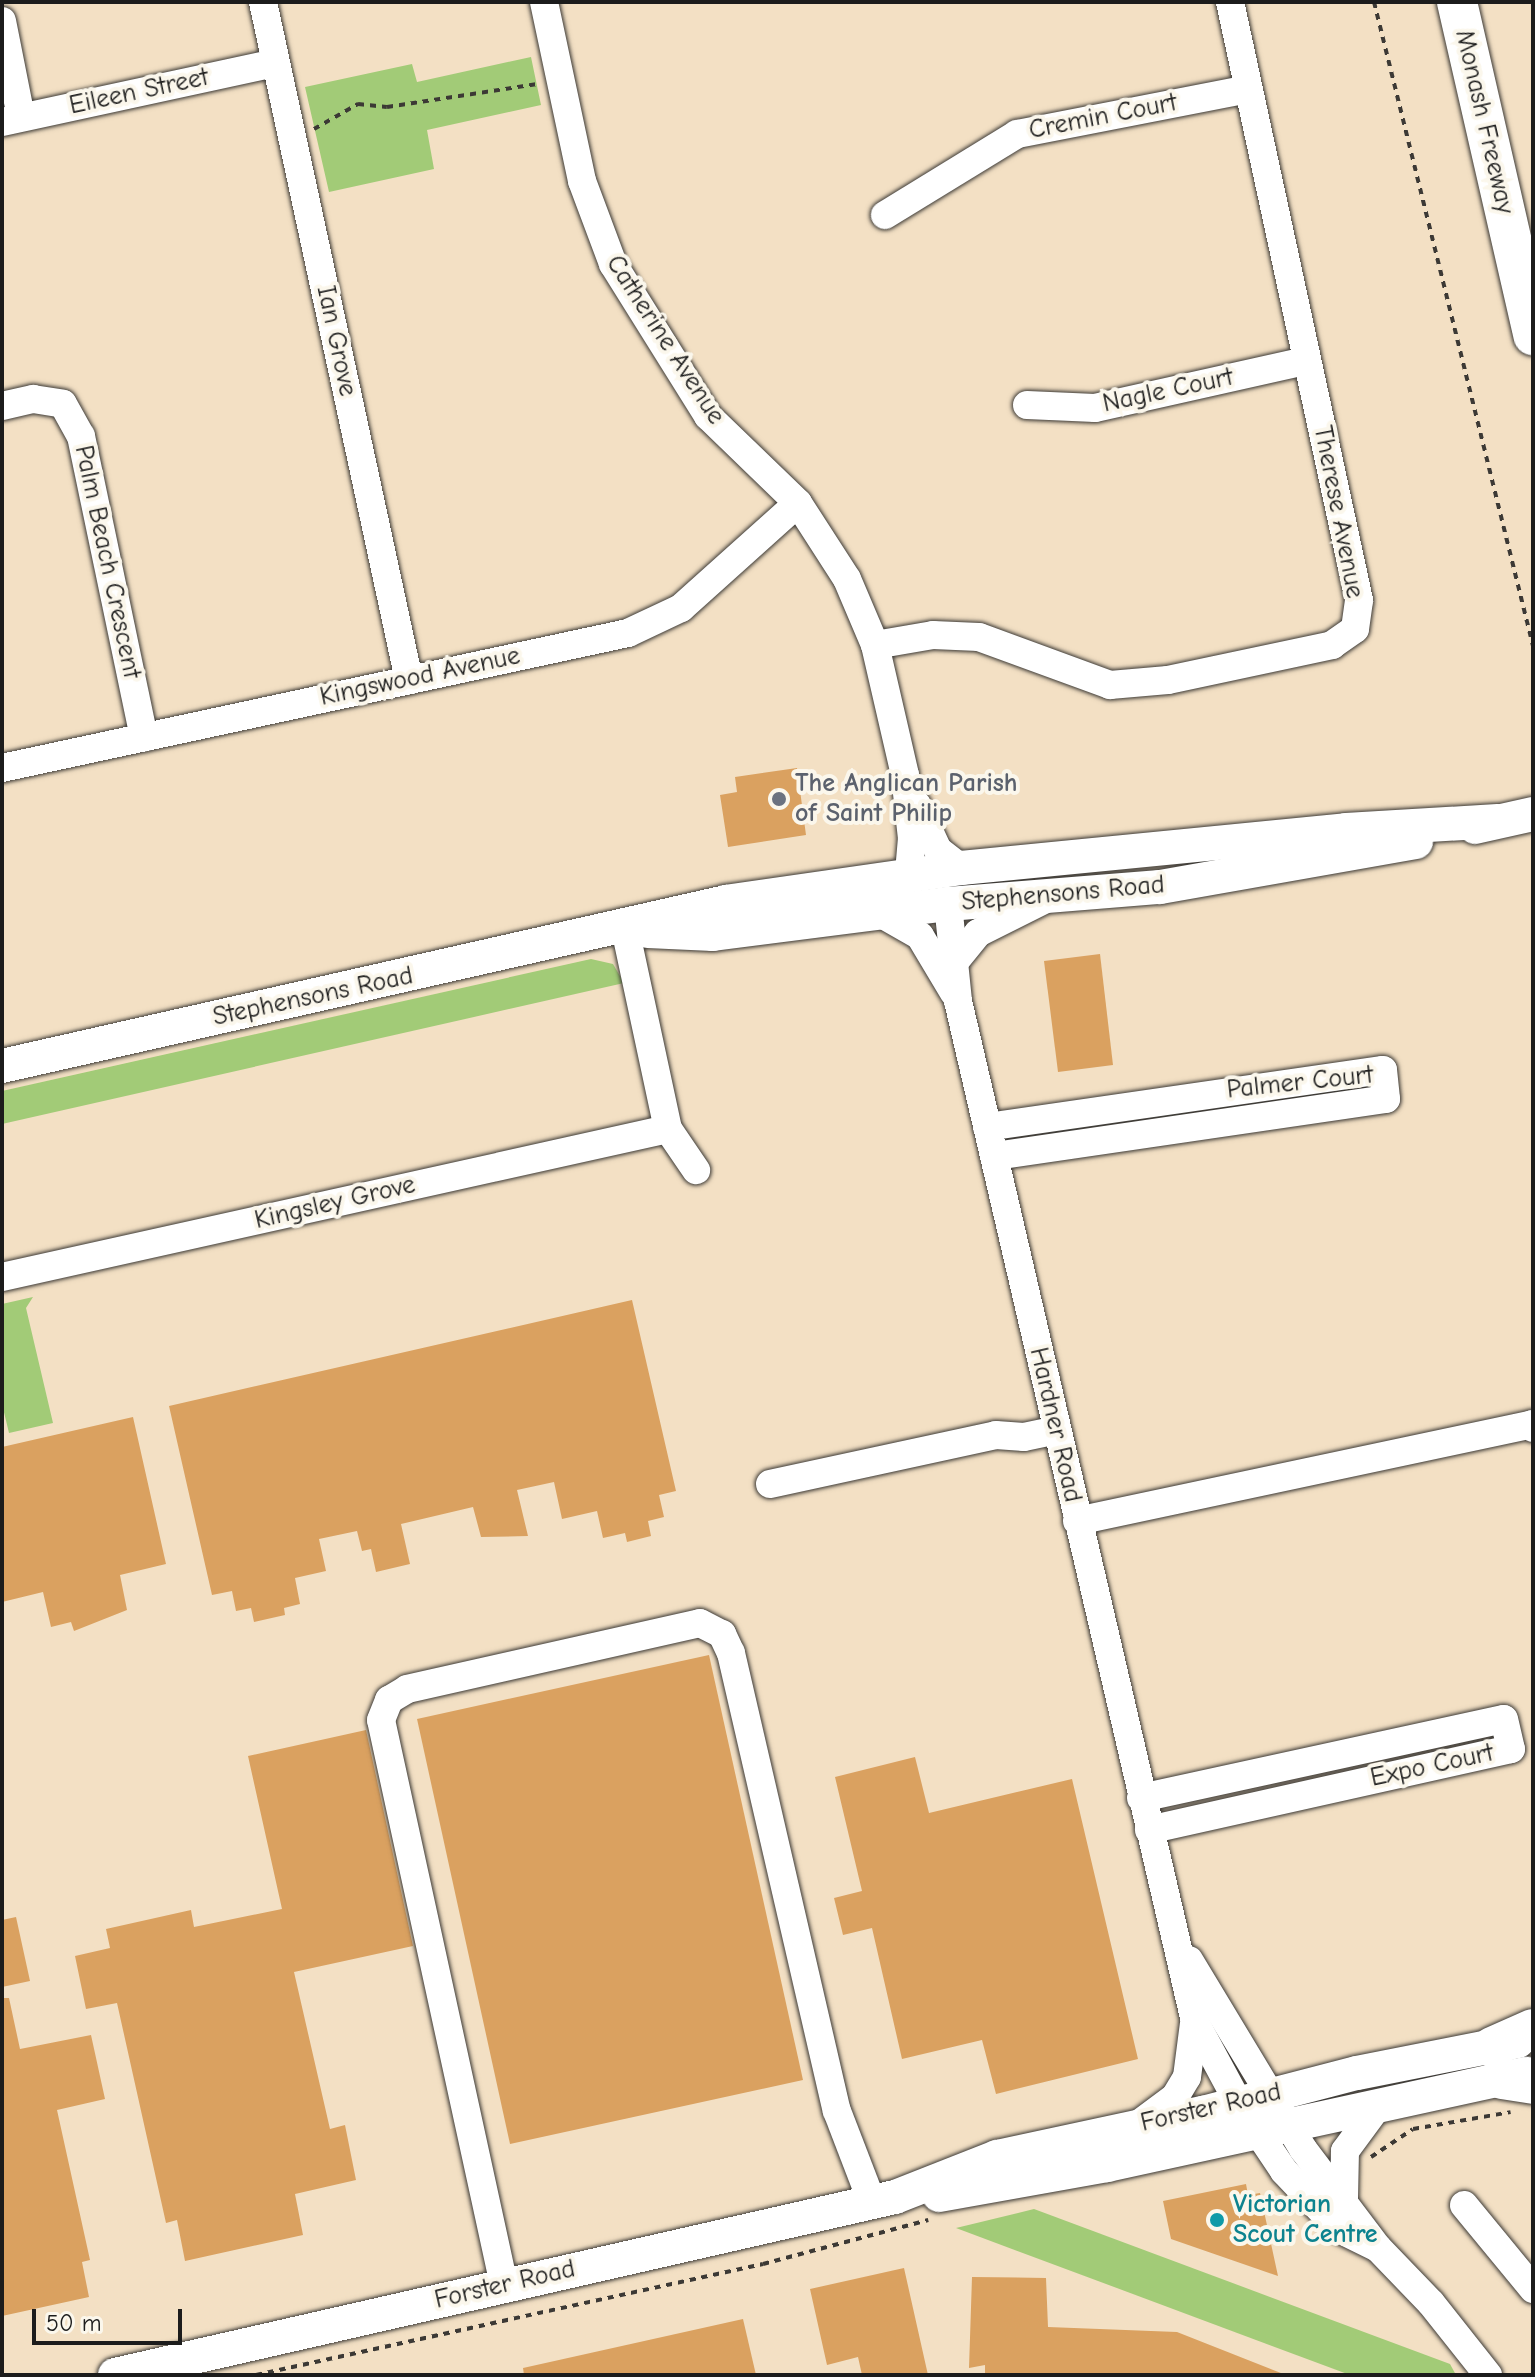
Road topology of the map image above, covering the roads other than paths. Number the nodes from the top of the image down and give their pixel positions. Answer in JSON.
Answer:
{"nodes":[{"id":1,"x":263,"y":2,"type":"edge"},
{"id":2,"x":544,"y":2,"type":"edge"},
{"id":3,"x":1230,"y":2,"type":"edge"},
{"id":4,"x":1457,"y":2,"type":"edge"},
{"id":5,"x":2,"y":21,"type":"edge"},
{"id":6,"x":276,"y":63,"type":"junction"},
{"id":7,"x":1248,"y":89,"type":"junction"},
{"id":8,"x":11,"y":120,"type":"edge"},
{"id":9,"x":885,"y":215,"type":"dead end"},
{"id":10,"x":1533,"y":335,"type":"edge"},
{"id":11,"x":1306,"y":361,"type":"junction"},
{"id":12,"x":1027,"y":405,"type":"dead end"},
{"id":13,"x":2,"y":406,"type":"edge"},
{"id":14,"x":798,"y":503,"type":"junction"},
{"id":15,"x":875,"y":645,"type":"junction"},
{"id":16,"x":409,"y":680,"type":"junction"},
{"id":17,"x":144,"y":737,"type":"junction"},
{"id":18,"x":2,"y":768,"type":"edge"},
{"id":19,"x":905,"y":775,"type":"junction"},
{"id":20,"x":1533,"y":814,"type":"edge"},
{"id":21,"x":1498,"y":821,"type":"junction"},
{"id":22,"x":961,"y":868,"type":"junction"},
{"id":23,"x":909,"y":875,"type":"junction"},
{"id":24,"x":1050,"y":897,"type":"junction"},
{"id":25,"x":948,"y":904,"type":"junction"},
{"id":26,"x":880,"y":913,"type":"junction"},
{"id":27,"x":625,"y":928,"type":"junction"},
{"id":28,"x":957,"y":959,"type":"junction"},
{"id":29,"x":958,"y":1001,"type":"junction"},
{"id":30,"x":2,"y":1066,"type":"edge"},
{"id":31,"x":1225,"y":1091,"type":"junction"},
{"id":32,"x":1228,"y":1120,"type":"junction"},
{"id":33,"x":987,"y":1127,"type":"junction"},
{"id":34,"x":668,"y":1129,"type":"junction"},
{"id":35,"x":994,"y":1156,"type":"junction"},
{"id":36,"x":696,"y":1170,"type":"dead end"},
{"id":37,"x":2,"y":1277,"type":"edge"},
{"id":38,"x":1533,"y":1428,"type":"edge"},
{"id":39,"x":1057,"y":1430,"type":"junction"},
{"id":40,"x":770,"y":1484,"type":"dead end"},
{"id":41,"x":1077,"y":1521,"type":"junction"},
{"id":42,"x":1339,"y":1758,"type":"junction"},
{"id":43,"x":1345,"y":1786,"type":"junction"},
{"id":44,"x":1141,"y":1798,"type":"junction"},
{"id":45,"x":1149,"y":1830,"type":"junction"},
{"id":46,"x":1179,"y":1943,"type":"junction"},
{"id":47,"x":1195,"y":2022,"type":"junction"},
{"id":48,"x":1533,"y":2029,"type":"edge"},
{"id":49,"x":1533,"y":2038,"type":"edge"},
{"id":50,"x":1515,"y":2079,"type":"edge"},
{"id":51,"x":1254,"y":2099,"type":"junction"},
{"id":52,"x":1378,"y":2106,"type":"junction"},
{"id":53,"x":1136,"y":2127,"type":"junction"},
{"id":54,"x":1271,"y":2129,"type":"junction"},
{"id":55,"x":1344,"y":2198,"type":"junction"},
{"id":56,"x":884,"y":2199,"type":"junction"},
{"id":57,"x":1464,"y":2205,"type":"dead end"},
{"id":58,"x":1378,"y":2248,"type":"junction"},
{"id":59,"x":504,"y":2285,"type":"junction"},
{"id":60,"x":1533,"y":2289,"type":"edge"},
{"id":61,"x":115,"y":2375,"type":"edge"},
{"id":62,"x":1488,"y":2375,"type":"edge"}],
"edges":[{"from":1,"to":6,"type":"street","name":"Ian Grove"},
{"from":2,"to":14,"type":"street","name":"Catherine Avenue"},
{"from":3,"to":7,"type":"street","name":"Therese Avenue"},
{"from":4,"to":10,"type":"highway","name":"Monash Freeway"},
{"from":5,"to":8,"type":"street"},
{"from":6,"to":8,"type":"street","name":"Eileen Street"},
{"from":6,"to":16,"type":"street","name":"Ian Grove"},
{"from":7,"to":9,"type":"street","name":"Cremin Court"},
{"from":7,"to":11,"type":"street","name":"Therese Avenue"},
{"from":11,"to":12,"type":"street","name":"Nagle Court"},
{"from":11,"to":15,"type":"street","name":"Therese Avenue"},
{"from":13,"to":17,"type":"street","name":"Palm Beach Crescent"},
{"from":14,"to":15,"type":"street","name":"Catherine Avenue"},
{"from":14,"to":16,"type":"street","name":"Kingswood Avenue"},
{"from":15,"to":19,"type":"street","name":"Catherine Avenue"},
{"from":16,"to":17,"type":"street","name":"Kingswood Avenue"},
{"from":17,"to":18,"type":"street","name":"Kingswood Avenue"},
{"from":19,"to":22,"type":"street","name":"Catherine Avenue"},
{"from":19,"to":23,"type":"street","name":"Catherine Avenue"},
{"from":20,"to":21,"type":"main road","name":"Stephensons Road"},
{"from":21,"to":22,"type":"main road","name":"Stephensons Road"},
{"from":21,"to":24,"type":"main road","name":"Stephensons Road"},
{"from":22,"to":23,"type":"main road","name":"Stephensons Road"},
{"from":23,"to":25,"type":"main road"},
{"from":23,"to":27,"type":"main road","name":"Stephensons Road"},
{"from":24,"to":25,"type":"main road","name":"Stephensons Road"},
{"from":24,"to":28,"type":"street"},
{"from":25,"to":26,"type":"main road","name":"Stephensons Road"},
{"from":25,"to":28,"type":"street","name":"Hardner Road"},
{"from":26,"to":27,"type":"main road","name":"Stephensons Road"},
{"from":26,"to":29,"type":"street"},
{"from":27,"to":30,"type":"main road","name":"Stephensons Road"},
{"from":27,"to":34,"type":"street"},
{"from":28,"to":29,"type":"street","name":"Hardner Road"},
{"from":29,"to":33,"type":"street","name":"Hardner Road"},
{"from":31,"to":32,"type":"street"},
{"from":31,"to":32,"type":"street","name":"Palmer Court"},
{"from":31,"to":33,"type":"street","name":"Palmer Court"},
{"from":32,"to":35,"type":"street","name":"Palmer Court"},
{"from":33,"to":35,"type":"street","name":"Hardner Road"},
{"from":34,"to":36,"type":"street"},
{"from":34,"to":37,"type":"street","name":"Kingsley Grove"},
{"from":35,"to":39,"type":"street","name":"Hardner Road"},
{"from":38,"to":41,"type":"street"},
{"from":39,"to":40,"type":"street"},
{"from":39,"to":41,"type":"street","name":"Hardner Road"},
{"from":41,"to":44,"type":"street","name":"Hardner Road"},
{"from":42,"to":43,"type":"street"},
{"from":42,"to":43,"type":"street","name":"Expo Court"},
{"from":42,"to":44,"type":"street","name":"Expo Court"},
{"from":43,"to":45,"type":"street","name":"Expo Court"},
{"from":44,"to":45,"type":"street","name":"Hardner Road"},
{"from":45,"to":46,"type":"street","name":"Hardner Road"},
{"from":46,"to":47,"type":"street","name":"Hardner Road"},
{"from":46,"to":51,"type":"street","name":"Hardner Road"},
{"from":47,"to":51,"type":"street","name":"Hardner Road"},
{"from":47,"to":53,"type":"street"},
{"from":48,"to":50,"type":"highway"},
{"from":49,"to":50,"type":"main road","name":"Forster Road"},
{"from":50,"to":51,"type":"main road","name":"Forster Road"},
{"from":50,"to":52,"type":"main road","name":"Forster Road"},
{"from":51,"to":53,"type":"main road","name":"Forster Road"},
{"from":51,"to":54,"type":"street"},
{"from":52,"to":54,"type":"main road","name":"Forster Road"},
{"from":52,"to":55,"type":"street"},
{"from":53,"to":56,"type":"main road","name":"Forster Road"},
{"from":54,"to":55,"type":"street"},
{"from":54,"to":56,"type":"main road","name":"Forster Road"},
{"from":54,"to":58,"type":"street"},
{"from":55,"to":58,"type":"street"},
{"from":56,"to":59,"type":"main road","name":"Forster Road"},
{"from":56,"to":59,"type":"street"},
{"from":57,"to":60,"type":"street"},
{"from":58,"to":62,"type":"street"},
{"from":59,"to":61,"type":"main road","name":"Forster Road"}]}
